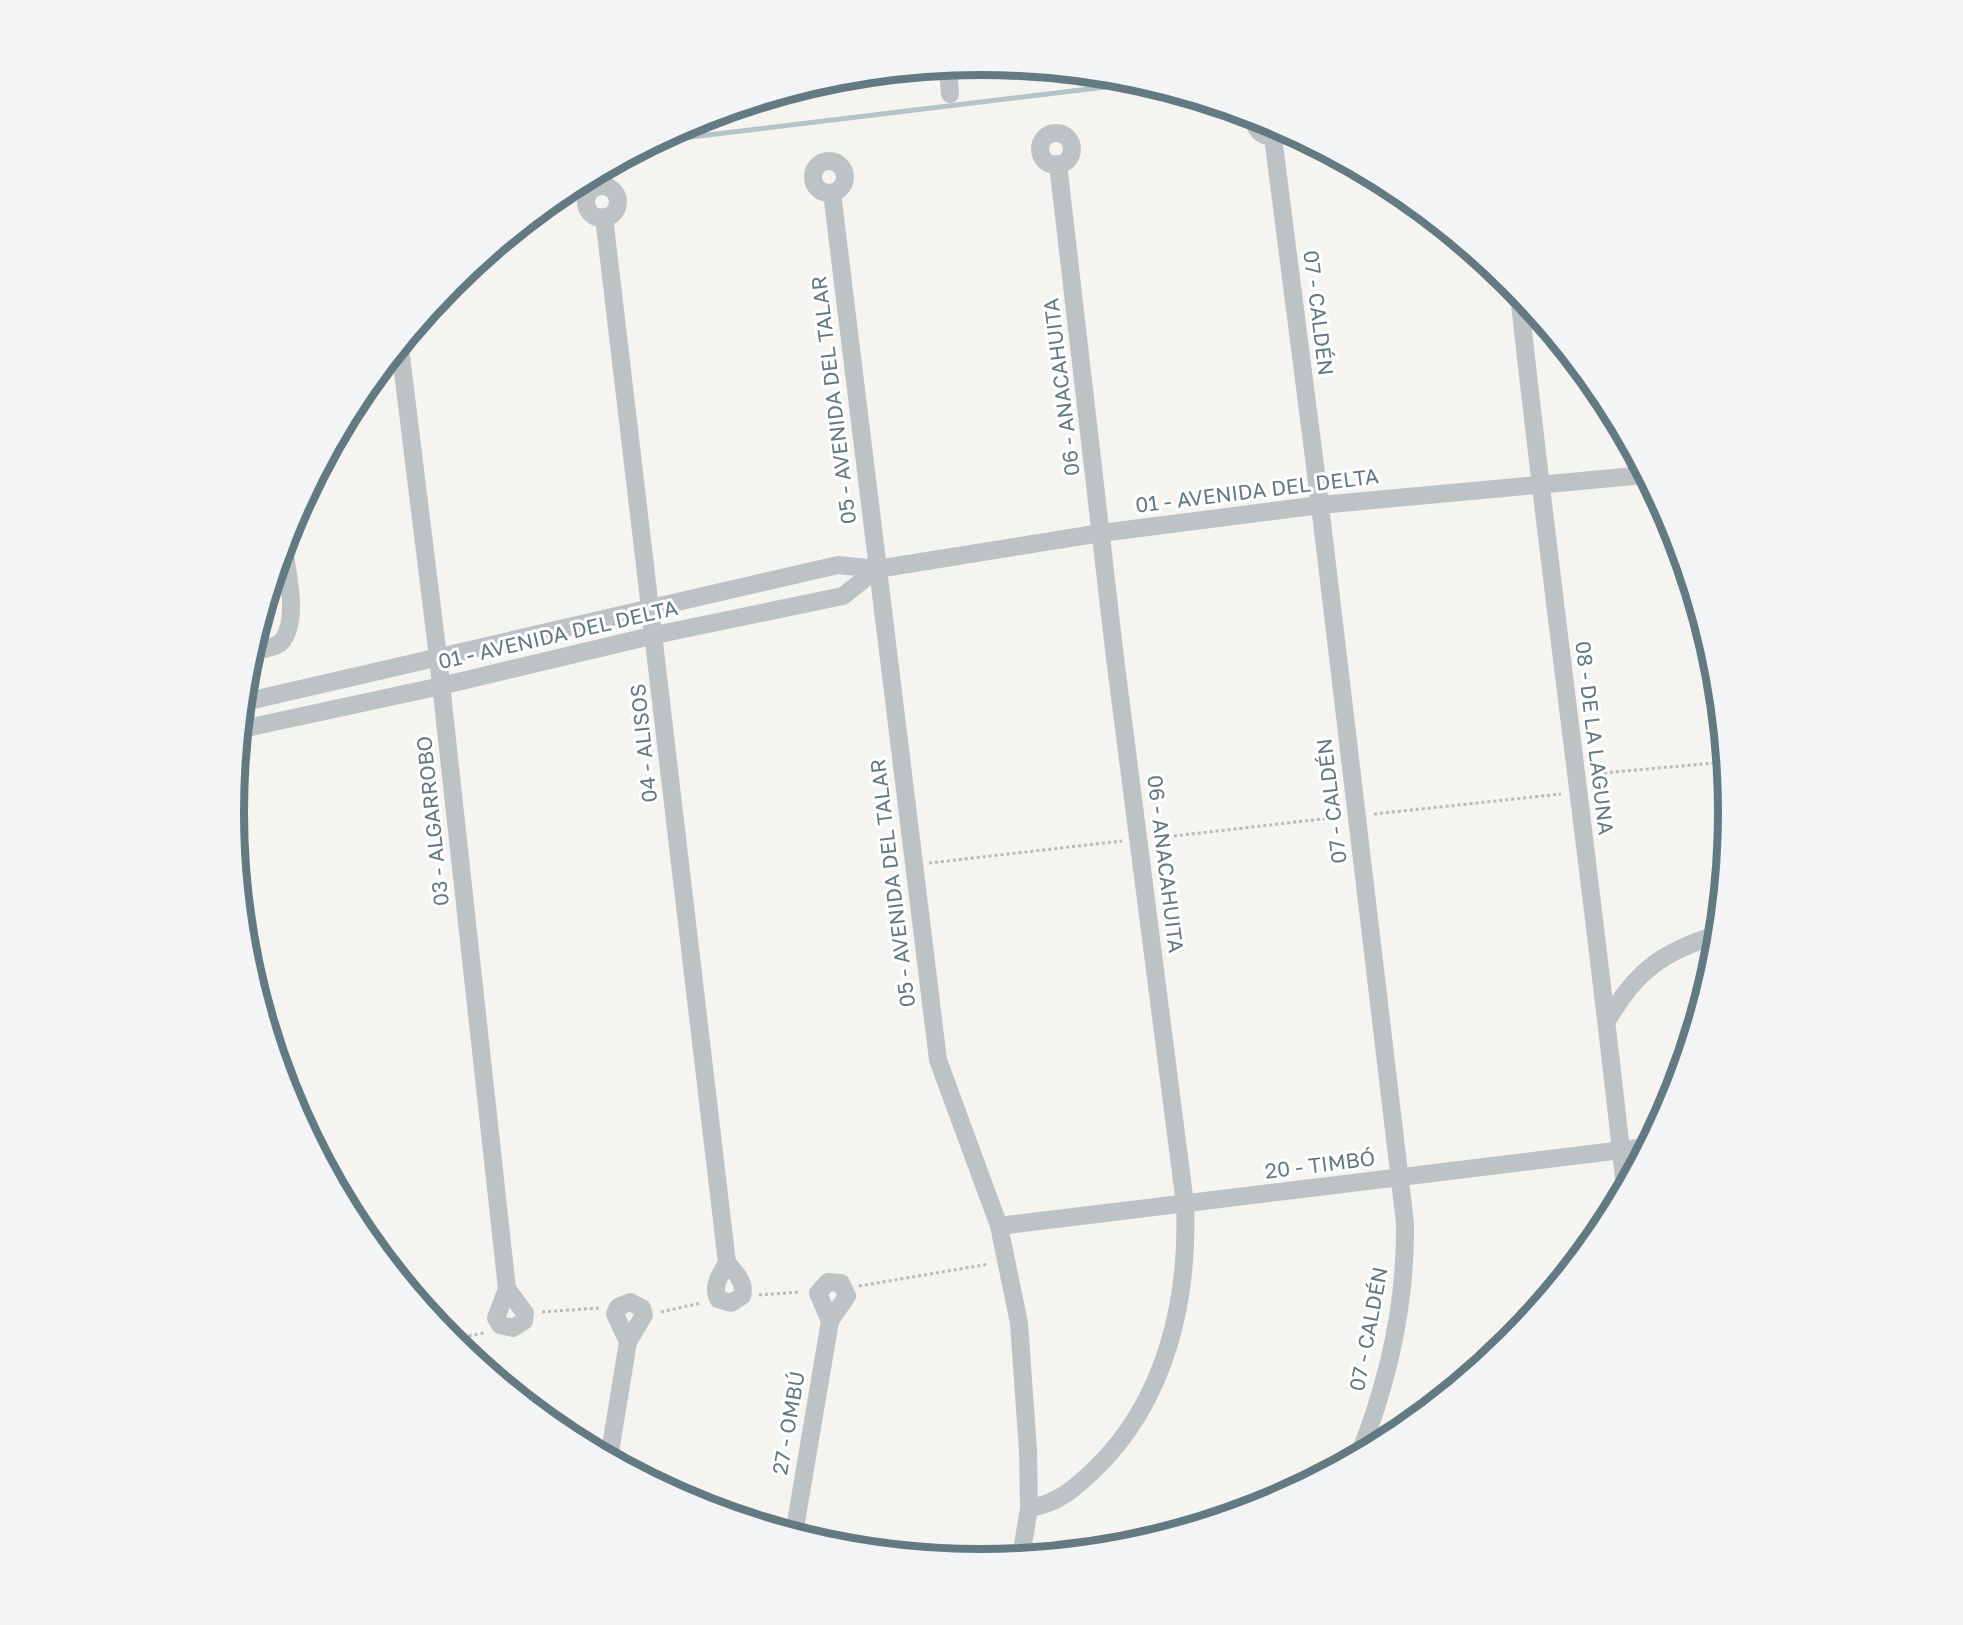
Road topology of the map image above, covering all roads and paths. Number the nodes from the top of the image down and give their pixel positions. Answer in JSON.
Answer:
{"nodes":[{"id":1,"x":949,"y":76,"type":"edge"},
{"id":2,"x":950,"y":94,"type":"dead end"},
{"id":3,"x":1280,"y":138,"type":"edge"},
{"id":4,"x":1059,"y":164,"type":"dead end"},
{"id":5,"x":832,"y":193,"type":"dead end"},
{"id":6,"x":604,"y":217,"type":"dead end"},
{"id":7,"x":1521,"y":310,"type":"edge"},
{"id":8,"x":401,"y":358,"type":"edge"},
{"id":9,"x":1637,"y":476,"type":"edge"},
{"id":10,"x":1539,"y":484,"type":"junction"},
{"id":11,"x":1320,"y":505,"type":"junction"},
{"id":12,"x":1101,"y":532,"type":"junction"},
{"id":13,"x":285,"y":569,"type":"edge"},
{"id":14,"x":877,"y":569,"type":"junction"},
{"id":15,"x":649,"y":607,"type":"junction"},
{"id":16,"x":655,"y":635,"type":"junction"},
{"id":17,"x":263,"y":649,"type":"edge"},
{"id":18,"x":438,"y":657,"type":"junction"},
{"id":19,"x":441,"y":686,"type":"junction"},
{"id":20,"x":253,"y":700,"type":"edge"},
{"id":21,"x":249,"y":727,"type":"edge"},
{"id":22,"x":1717,"y":763,"type":"edge"},
{"id":23,"x":1575,"y":776,"type":"junction"},
{"id":24,"x":1140,"y":839,"type":"junction"},
{"id":25,"x":914,"y":865,"type":"junction"},
{"id":26,"x":1708,"y":938,"type":"edge"},
{"id":27,"x":1607,"y":1021,"type":"junction"},
{"id":28,"x":1638,"y":1148,"type":"edge"},
{"id":29,"x":1621,"y":1150,"type":"junction"},
{"id":30,"x":1624,"y":1174,"type":"edge"},
{"id":31,"x":1401,"y":1178,"type":"junction"},
{"id":32,"x":1185,"y":1204,"type":"junction"},
{"id":33,"x":999,"y":1226,"type":"junction"},
{"id":34,"x":1008,"y":1261,"type":"junction"},
{"id":35,"x":727,"y":1263,"type":"junction"},
{"id":36,"x":846,"y":1288,"type":"junction"},
{"id":37,"x":507,"y":1289,"type":"junction"},
{"id":38,"x":819,"y":1290,"type":"junction"},
{"id":39,"x":742,"y":1296,"type":"junction"},
{"id":40,"x":718,"y":1299,"type":"junction"},
{"id":41,"x":618,"y":1307,"type":"junction"},
{"id":42,"x":642,"y":1308,"type":"junction"},
{"id":43,"x":525,"y":1313,"type":"junction"},
{"id":44,"x":830,"y":1321,"type":"junction"},
{"id":45,"x":513,"y":1328,"type":"junction"},
{"id":46,"x":463,"y":1337,"type":"edge"},
{"id":47,"x":628,"y":1342,"type":"junction"},
{"id":48,"x":1363,"y":1443,"type":"edge"},
{"id":49,"x":610,"y":1449,"type":"edge"},
{"id":50,"x":1029,"y":1508,"type":"junction"},
{"id":51,"x":795,"y":1526,"type":"edge"},
{"id":52,"x":1022,"y":1548,"type":"edge"}],
"edges":[{"from":1,"to":2,"type":"street"},
{"from":3,"to":11,"type":"street","name":"07 - CALDÉN"},
{"from":4,"to":12,"type":"street","name":"06 - ANACAHUITA"},
{"from":5,"to":14,"type":"street","name":"05 - AVENIDA DEL TALAR"},
{"from":6,"to":15,"type":"street","name":"04 - ALISOS"},
{"from":7,"to":10,"type":"street","name":"08 - DE LA LAGUNA"},
{"from":8,"to":18,"type":"street","name":"03 - ALGARROBO"},
{"from":9,"to":10,"type":"street","name":"01 - AVENIDA DEL DELTA"},
{"from":10,"to":11,"type":"street","name":"01 - AVENIDA DEL DELTA"},
{"from":10,"to":23,"type":"street","name":"08 - DE LA LAGUNA"},
{"from":11,"to":12,"type":"street","name":"01 - AVENIDA DEL DELTA"},
{"from":11,"to":31,"type":"street","name":"07 - CALDÉN"},
{"from":12,"to":14,"type":"street","name":"01 - AVENIDA DEL DELTA"},
{"from":12,"to":24,"type":"street","name":"06 - ANACAHUITA"},
{"from":13,"to":17,"type":"street"},
{"from":14,"to":15,"type":"street","name":"01 - AVENIDA DEL DELTA"},
{"from":14,"to":16,"type":"street","name":"01 - AVENIDA DEL DELTA"},
{"from":14,"to":25,"type":"street","name":"05 - AVENIDA DEL TALAR"},
{"from":15,"to":16,"type":"street","name":"04 - ALISOS"},
{"from":15,"to":18,"type":"street","name":"01 - AVENIDA DEL DELTA"},
{"from":16,"to":19,"type":"street","name":"01 - AVENIDA DEL DELTA"},
{"from":16,"to":35,"type":"street","name":"04 - ALISOS"},
{"from":18,"to":19,"type":"street","name":"03 - ALGARROBO"},
{"from":18,"to":20,"type":"street","name":"01 - AVENIDA DEL DELTA"},
{"from":19,"to":21,"type":"street","name":"01 - AVENIDA DEL DELTA"},
{"from":19,"to":37,"type":"street","name":"03 - ALGARROBO"},
{"from":22,"to":23,"type":"path"},
{"from":23,"to":27,"type":"street","name":"08 - DE LA LAGUNA"},
{"from":24,"to":25,"type":"path"},
{"from":24,"to":32,"type":"street","name":"06 - ANACAHUITA"},
{"from":25,"to":33,"type":"street","name":"05 - AVENIDA DEL TALAR"},
{"from":26,"to":27,"type":"street"},
{"from":27,"to":29,"type":"street","name":"08 - DE LA LAGUNA"},
{"from":28,"to":29,"type":"street","name":"20 - TIMBÓ"},
{"from":29,"to":30,"type":"street","name":"08 - DE LA LAGUNA"},
{"from":29,"to":31,"type":"street","name":"20 - TIMBÓ"},
{"from":31,"to":32,"type":"street","name":"20 - TIMBÓ"},
{"from":31,"to":48,"type":"street","name":"07 - CALDÉN"},
{"from":32,"to":33,"type":"street","name":"20 - TIMBÓ"},
{"from":32,"to":50,"type":"street","name":"06 - ANACAHUITA"},
{"from":33,"to":34,"type":"street","name":"05 - AVENIDA DEL TALAR"},
{"from":34,"to":36,"type":"path"},
{"from":34,"to":50,"type":"street","name":"05 - AVENIDA DEL TALAR"},
{"from":35,"to":39,"type":"street"},
{"from":35,"to":40,"type":"street"},
{"from":36,"to":38,"type":"street"},
{"from":36,"to":44,"type":"street"},
{"from":37,"to":43,"type":"street"},
{"from":37,"to":45,"type":"street"},
{"from":38,"to":39,"type":"path"},
{"from":38,"to":44,"type":"street"},
{"from":39,"to":40,"type":"street"},
{"from":40,"to":42,"type":"path"},
{"from":41,"to":42,"type":"street"},
{"from":41,"to":43,"type":"path"},
{"from":41,"to":47,"type":"street"},
{"from":42,"to":47,"type":"street"},
{"from":43,"to":45,"type":"street"},
{"from":44,"to":51,"type":"street","name":"27 - OMBÚ"},
{"from":45,"to":46,"type":"path"},
{"from":47,"to":49,"type":"street"},
{"from":50,"to":52,"type":"street","name":"05 - AVENIDA DEL TALAR"}]}
